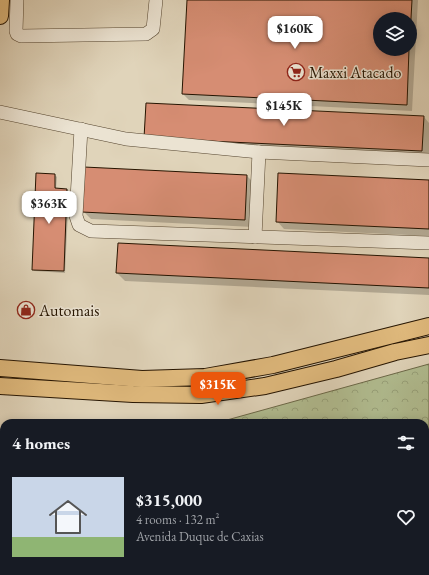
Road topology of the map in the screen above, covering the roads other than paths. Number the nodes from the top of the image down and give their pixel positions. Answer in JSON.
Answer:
{"nodes":[{"id":1,"x":1,"y":0,"type":"edge"},
{"id":2,"x":17,"y":0,"type":"edge"},
{"id":3,"x":156,"y":0,"type":"edge"},
{"id":4,"x":0,"y":16,"type":"edge"},
{"id":5,"x":0,"y":112,"type":"edge"},
{"id":6,"x":81,"y":129,"type":"junction"},
{"id":7,"x":259,"y":152,"type":"junction"},
{"id":8,"x":429,"y":160,"type":"edge"},
{"id":9,"x":255,"y":237,"type":"junction"},
{"id":10,"x":429,"y":243,"type":"edge"},
{"id":11,"x":429,"y":326,"type":"edge"},
{"id":12,"x":429,"y":345,"type":"edge"},
{"id":13,"x":0,"y":368,"type":"edge"},
{"id":14,"x":0,"y":386,"type":"edge"}],
"edges":[{"from":1,"to":4,"type":"main road"},
{"from":2,"to":3,"type":"lane"},
{"from":5,"to":6,"type":"lane"},
{"from":6,"to":7,"type":"lane"},
{"from":6,"to":9,"type":"lane"},
{"from":7,"to":8,"type":"lane"},
{"from":7,"to":9,"type":"lane"},
{"from":9,"to":10,"type":"lane"},
{"from":11,"to":13,"type":"main road"},
{"from":12,"to":14,"type":"main road"}]}
